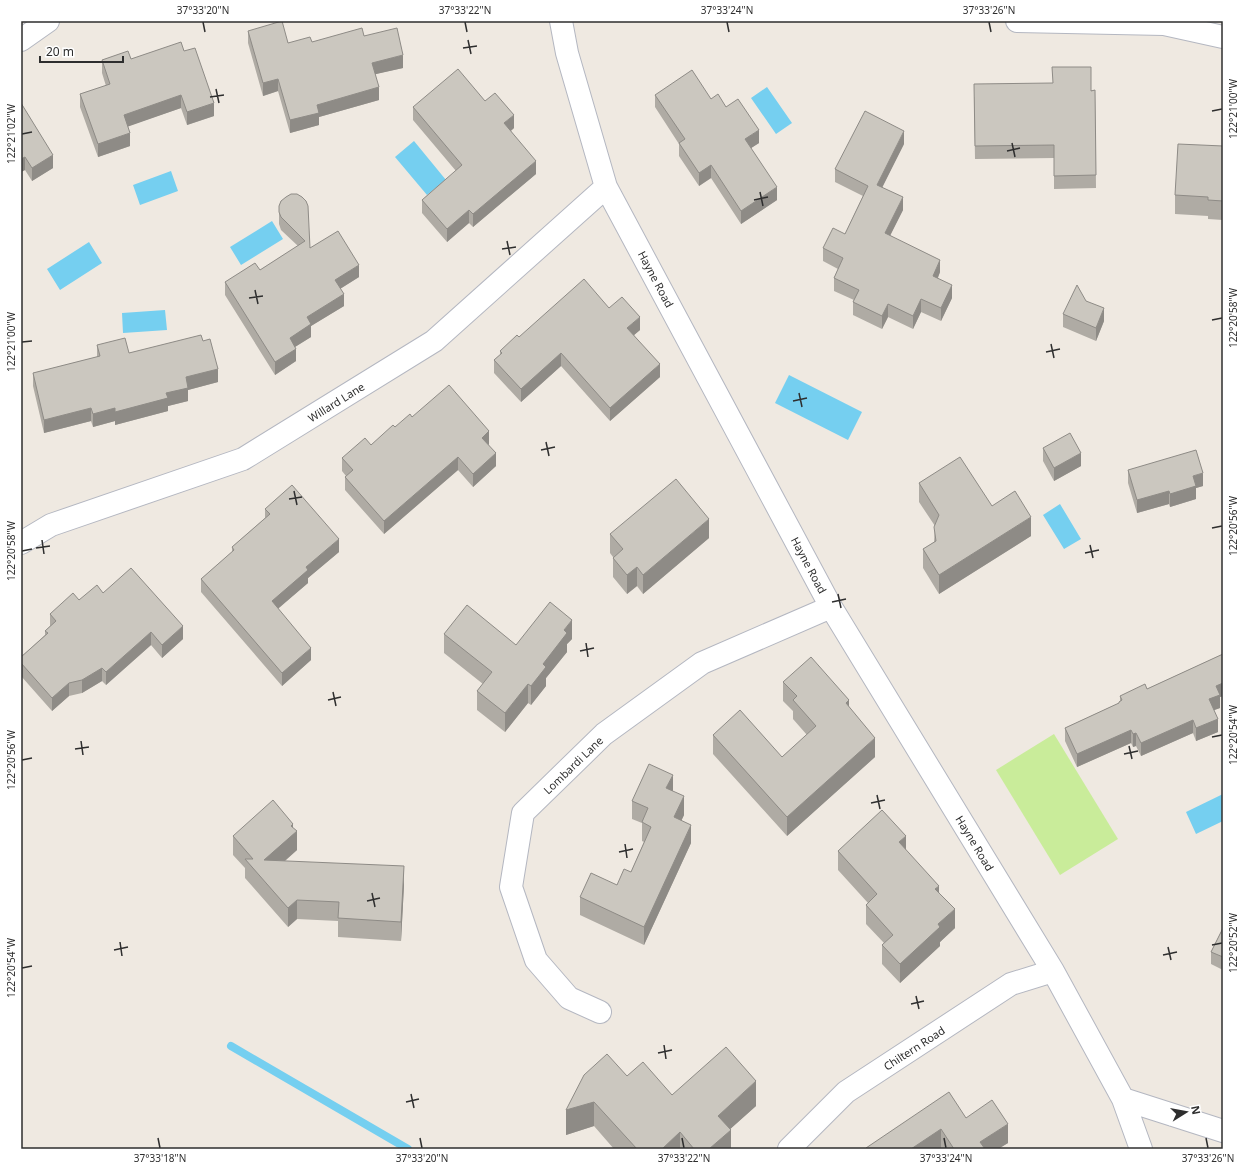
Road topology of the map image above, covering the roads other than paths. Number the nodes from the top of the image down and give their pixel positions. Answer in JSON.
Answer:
{"nodes":[{"id":1,"x":48,"y":21,"type":"edge"},
{"id":2,"x":561,"y":21,"type":"edge"},
{"id":3,"x":1017,"y":21,"type":"edge"},
{"id":4,"x":1223,"y":38,"type":"edge"},
{"id":5,"x":21,"y":40,"type":"edge"},
{"id":6,"x":606,"y":187,"type":"junction"},
{"id":7,"x":21,"y":543,"type":"edge"},
{"id":8,"x":831,"y":607,"type":"junction"},
{"id":9,"x":1053,"y":971,"type":"junction"},
{"id":10,"x":600,"y":1012,"type":"dead end"},
{"id":11,"x":1123,"y":1099,"type":"junction"},
{"id":12,"x":1223,"y":1131,"type":"edge"},
{"id":13,"x":790,"y":1149,"type":"edge"},
{"id":14,"x":1141,"y":1149,"type":"edge"}],
"edges":[{"from":1,"to":5,"type":"street"},
{"from":2,"to":6,"type":"street","name":"Hayne Road"},
{"from":3,"to":4,"type":"street"},
{"from":6,"to":7,"type":"street","name":"Willard Lane"},
{"from":6,"to":8,"type":"street","name":"Hayne Road"},
{"from":8,"to":9,"type":"street","name":"Hayne Road"},
{"from":8,"to":10,"type":"street","name":"Lombardi Lane"},
{"from":9,"to":11,"type":"street","name":"Hayne Road"},
{"from":9,"to":13,"type":"street","name":"Chiltern Road"},
{"from":11,"to":12,"type":"street"},
{"from":11,"to":14,"type":"street","name":"Hayne Road"}]}
